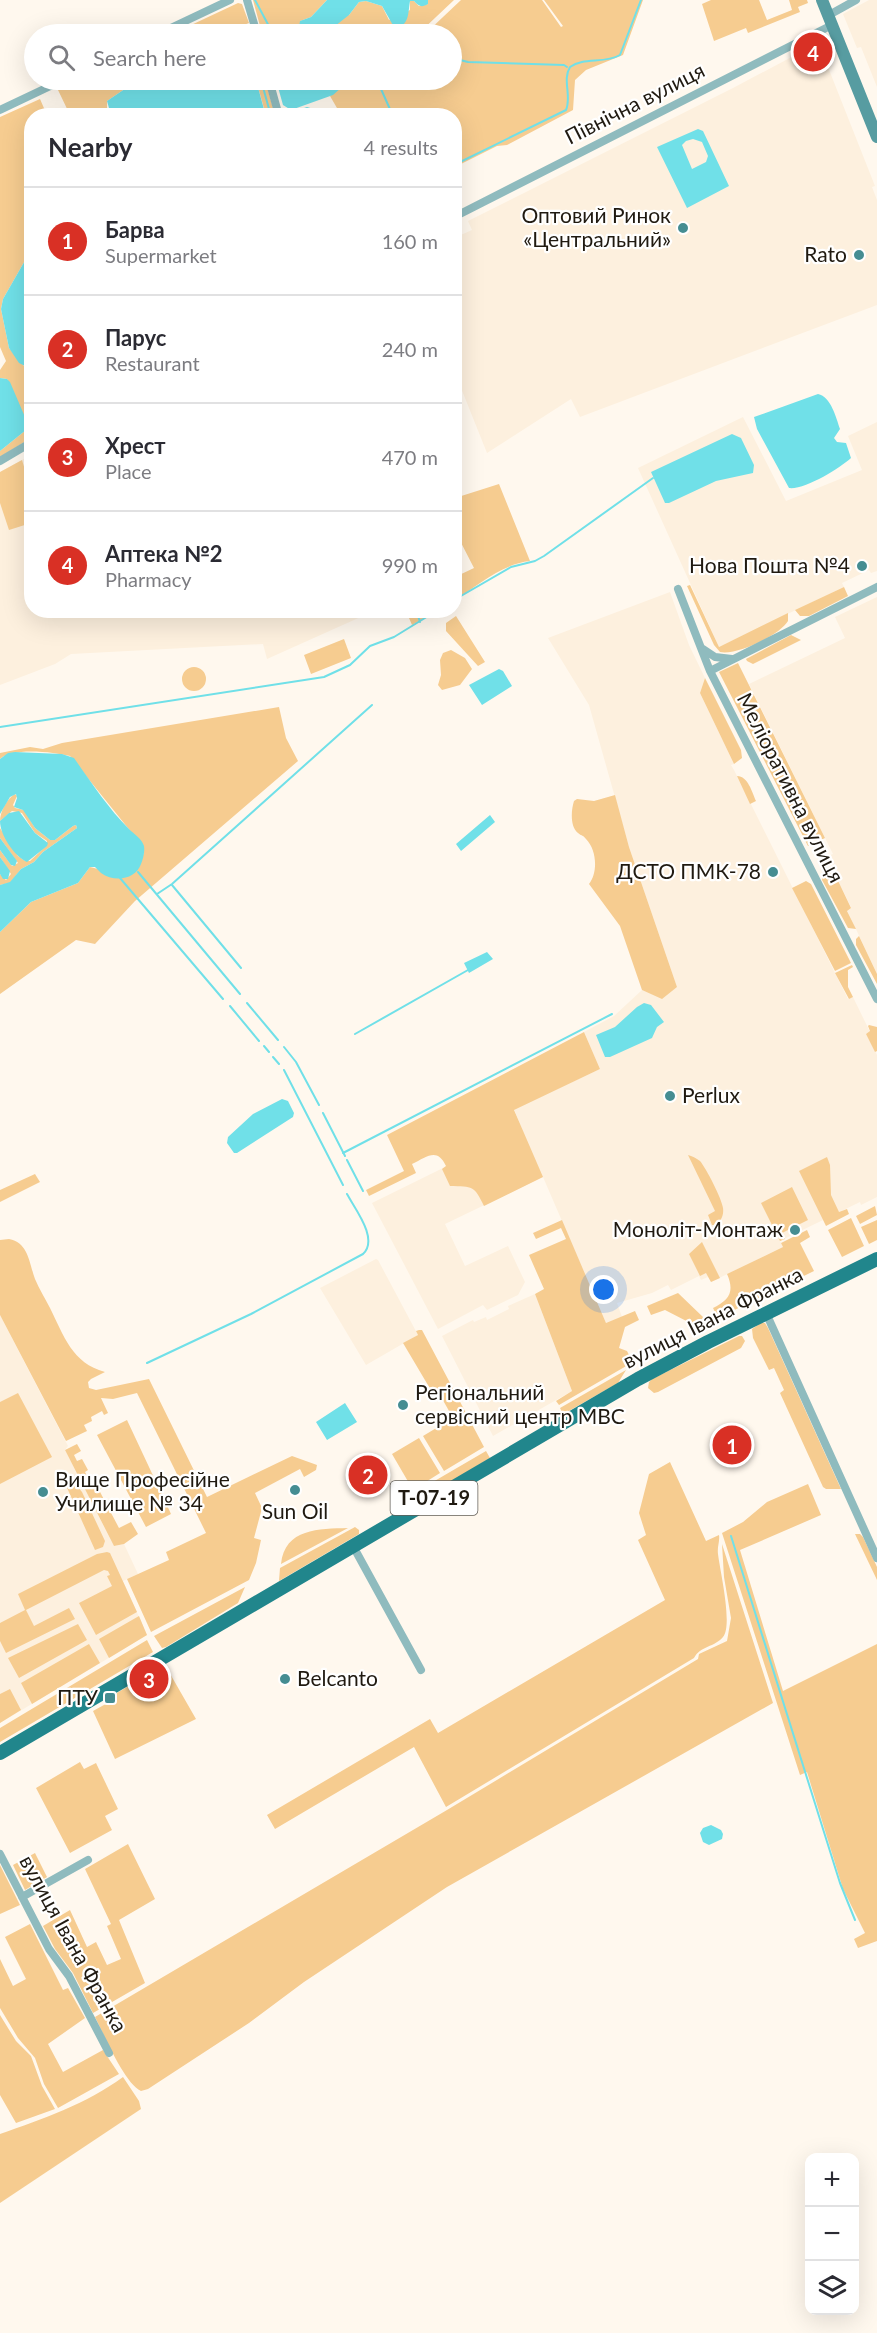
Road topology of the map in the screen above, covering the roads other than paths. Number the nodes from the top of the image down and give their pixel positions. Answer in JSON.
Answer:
{"nodes":[{"id":1,"x":230,"y":0,"type":"edge"},
{"id":2,"x":247,"y":0,"type":"edge"},
{"id":3,"x":822,"y":0,"type":"edge"},
{"id":4,"x":856,"y":0,"type":"edge"},
{"id":5,"x":830,"y":20,"type":"junction"},
{"id":6,"x":179,"y":24,"type":"edge"},
{"id":7,"x":254,"y":24,"type":"edge"},
{"id":8,"x":42,"y":90,"type":"edge"},
{"id":9,"x":272,"y":90,"type":"edge"},
{"id":10,"x":277,"y":108,"type":"edge"},
{"id":11,"x":0,"y":110,"type":"edge"},
{"id":12,"x":877,"y":137,"type":"edge"},
{"id":13,"x":462,"y":213,"type":"edge"},
{"id":14,"x":24,"y":447,"type":"edge"},
{"id":15,"x":0,"y":461,"type":"edge"},
{"id":16,"x":877,"y":587,"type":"edge"},
{"id":17,"x":678,"y":590,"type":"dead end"},
{"id":18,"x":701,"y":647,"type":"junction"},
{"id":19,"x":733,"y":659,"type":"junction"},
{"id":20,"x":710,"y":671,"type":"junction"},
{"id":21,"x":877,"y":999,"type":"edge"},
{"id":22,"x":877,"y":1259,"type":"edge"},
{"id":23,"x":766,"y":1313,"type":"junction"},
{"id":24,"x":353,"y":1546,"type":"junction"},
{"id":25,"x":877,"y":1558,"type":"edge"},
{"id":26,"x":421,"y":1670,"type":"dead end"},
{"id":27,"x":0,"y":1753,"type":"edge"},
{"id":28,"x":0,"y":1854,"type":"edge"},
{"id":29,"x":88,"y":1860,"type":"dead end"},
{"id":30,"x":22,"y":1897,"type":"junction"},
{"id":31,"x":109,"y":2053,"type":"dead end"}],
"edges":[{"from":1,"to":6,"type":"street"},
{"from":2,"to":7,"type":"street"},
{"from":3,"to":5,"type":"main road"},
{"from":4,"to":5,"type":"street","name":"Північна вулиця"},
{"from":5,"to":12,"type":"main road"},
{"from":5,"to":13,"type":"street","name":"Північна вулиця"},
{"from":8,"to":11,"type":"street"},
{"from":9,"to":10,"type":"street"},
{"from":14,"to":15,"type":"street"},
{"from":16,"to":19,"type":"street"},
{"from":17,"to":18,"type":"street","name":"Меліоративна вулиця"},
{"from":18,"to":19,"type":"street"},
{"from":18,"to":20,"type":"street","name":"Меліоративна вулиця"},
{"from":19,"to":20,"type":"street"},
{"from":20,"to":21,"type":"street","name":"Меліоративна вулиця"},
{"from":22,"to":23,"type":"main road","name":"вулиця Івана Франка","number":"Т-07-19"},
{"from":23,"to":24,"type":"main road","name":"вулиця Івана Франка","number":"Т-07-19"},
{"from":23,"to":25,"type":"street"},
{"from":24,"to":26,"type":"street"},
{"from":24,"to":27,"type":"main road","name":"вулиця Івана Франка","number":"Т-07-19"},
{"from":28,"to":30,"type":"street","name":"вулиця Івана Франка"},
{"from":29,"to":30,"type":"street"},
{"from":30,"to":31,"type":"street","name":"вулиця Івана Франка"}]}
